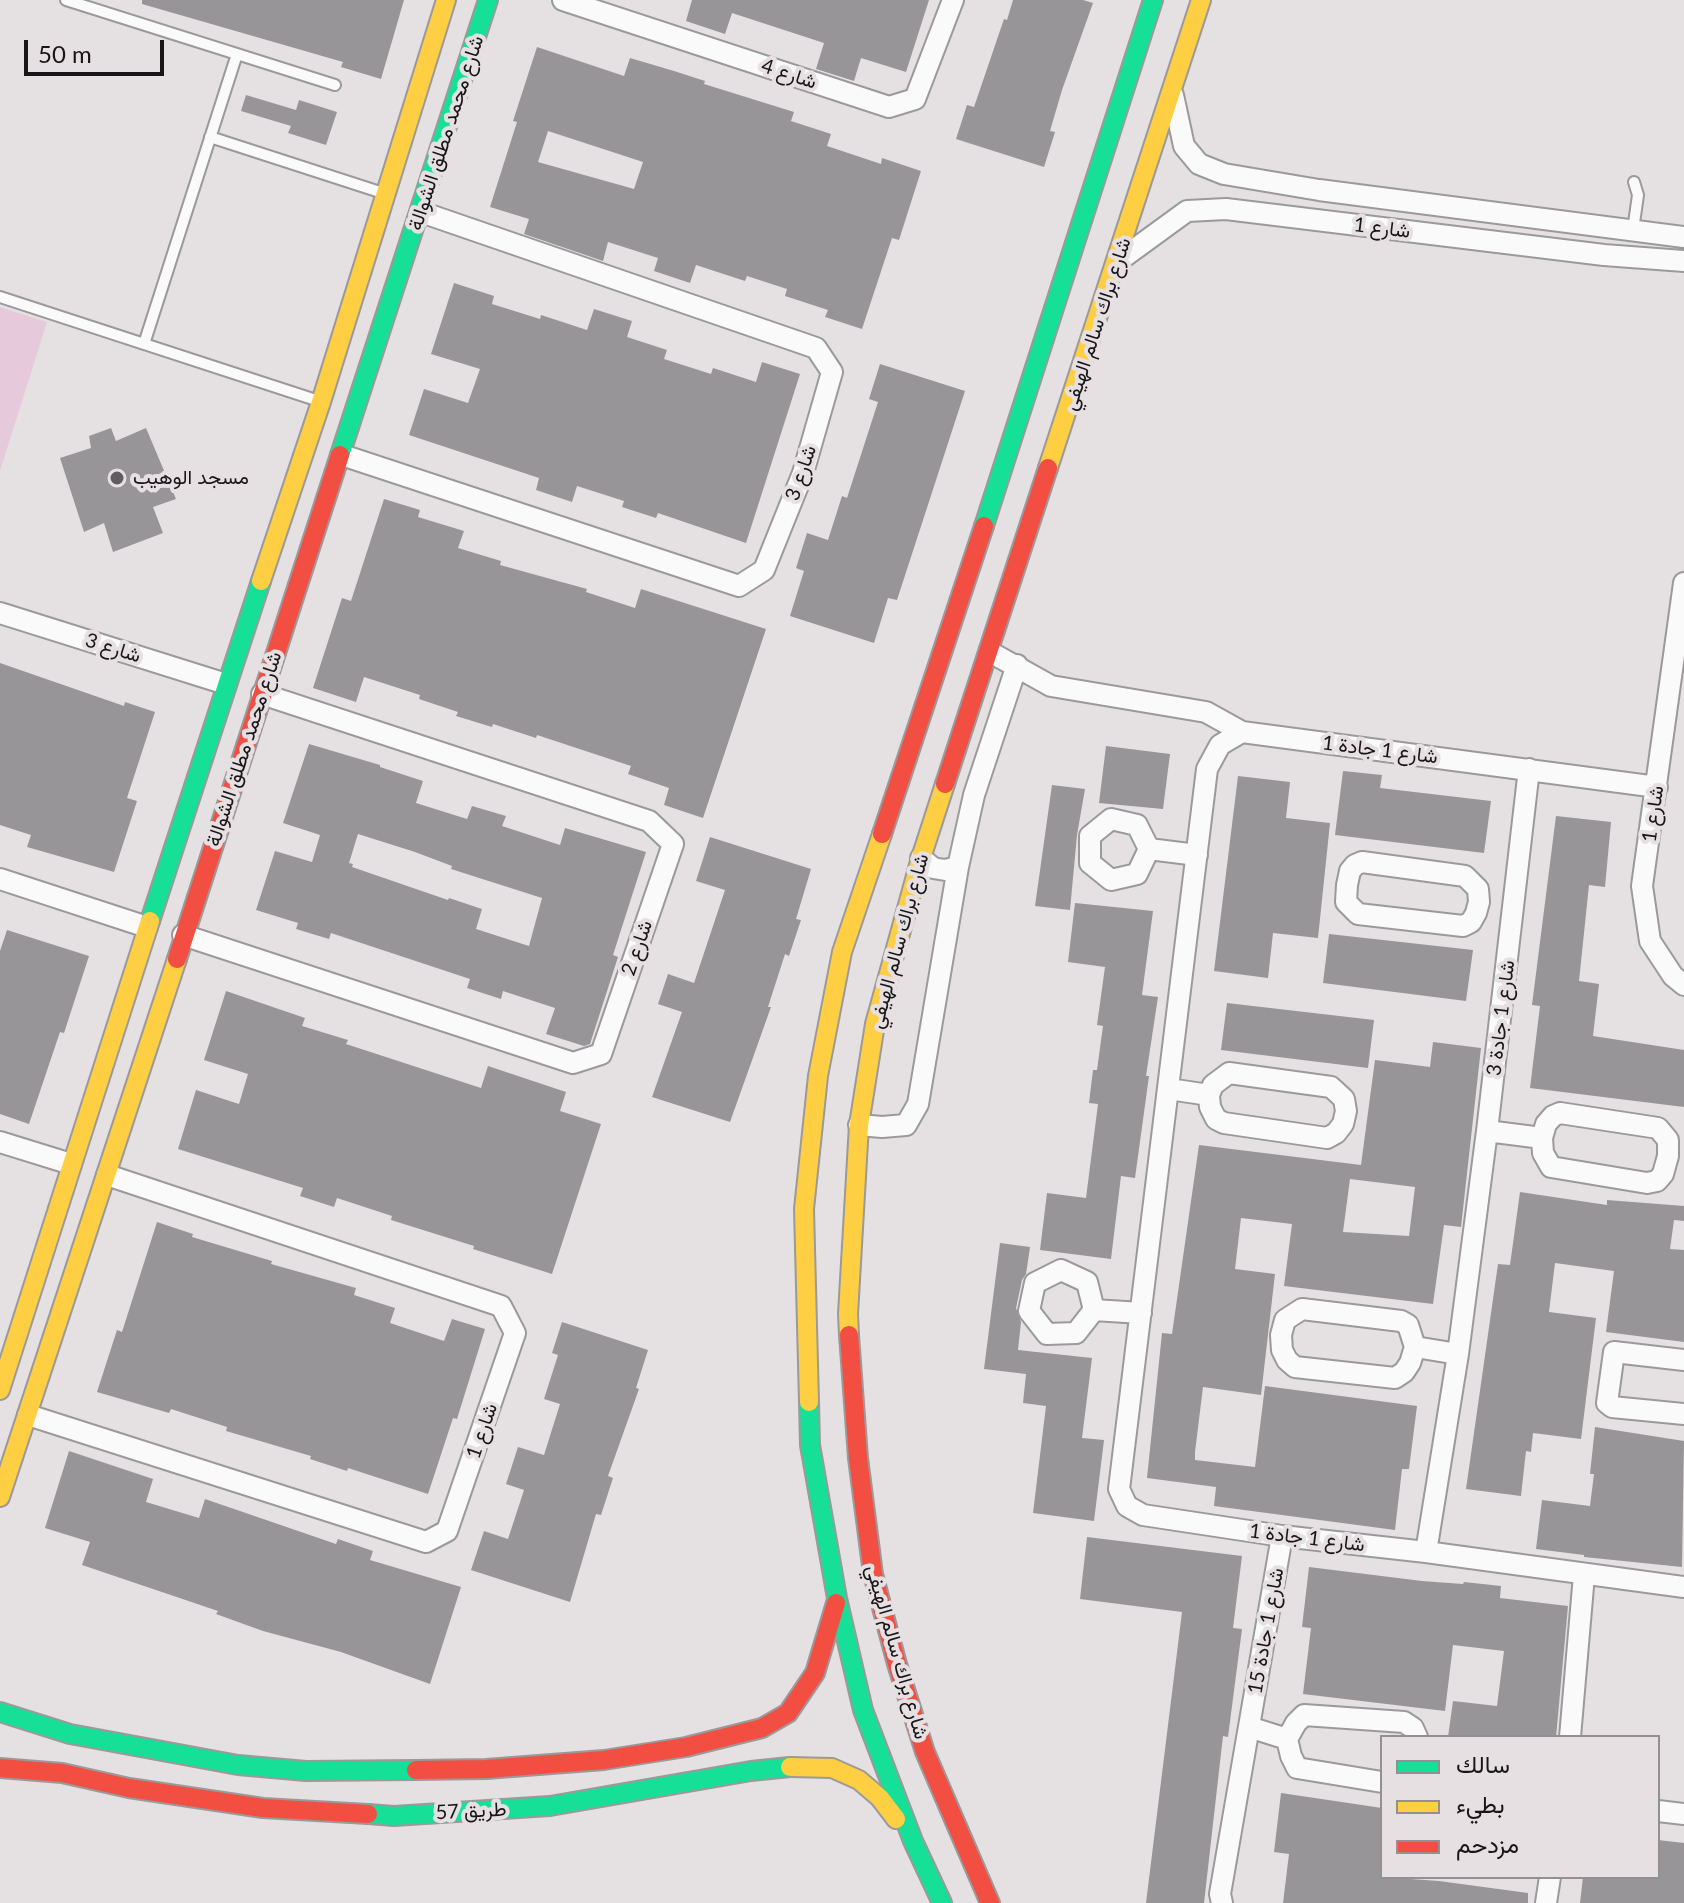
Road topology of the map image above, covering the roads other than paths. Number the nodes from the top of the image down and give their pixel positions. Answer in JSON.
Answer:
{"nodes":[{"id":1,"x":66,"y":0,"type":"edge"},
{"id":2,"x":446,"y":0,"type":"edge"},
{"id":3,"x":488,"y":0,"type":"edge"},
{"id":4,"x":563,"y":0,"type":"edge"},
{"id":5,"x":953,"y":0,"type":"edge"},
{"id":6,"x":1153,"y":0,"type":"edge"},
{"id":7,"x":1201,"y":0,"type":"edge"},
{"id":8,"x":237,"y":54,"type":"junction"},
{"id":9,"x":335,"y":85,"type":"dead end"},
{"id":10,"x":1173,"y":86,"type":"junction"},
{"id":11,"x":210,"y":137,"type":"junction"},
{"id":12,"x":1270,"y":182,"type":"junction"},
{"id":13,"x":1634,"y":182,"type":"dead end"},
{"id":14,"x":386,"y":194,"type":"junction"},
{"id":15,"x":421,"y":212,"type":"junction"},
{"id":16,"x":1258,"y":214,"type":"junction"},
{"id":17,"x":1633,"y":230,"type":"junction"},
{"id":18,"x":1680,"y":234,"type":"edge"},
{"id":19,"x":1674,"y":260,"type":"edge"},
{"id":20,"x":1117,"y":262,"type":"junction"},
{"id":21,"x":1684,"y":269,"type":"edge"},
{"id":22,"x":0,"y":297,"type":"edge"},
{"id":23,"x":144,"y":344,"type":"junction"},
{"id":24,"x":321,"y":402,"type":"junction"},
{"id":25,"x":342,"y":455,"type":"junction"},
{"id":26,"x":1684,"y":583,"type":"edge"},
{"id":27,"x":0,"y":613,"type":"edge"},
{"id":28,"x":950,"y":630,"type":"junction"},
{"id":29,"x":990,"y":652,"type":"junction"},
{"id":30,"x":1017,"y":665,"type":"junction"},
{"id":31,"x":226,"y":684,"type":"junction"},
{"id":32,"x":262,"y":694,"type":"junction"},
{"id":33,"x":1242,"y":732,"type":"junction"},
{"id":34,"x":1529,"y":769,"type":"junction"},
{"id":35,"x":900,"y":778,"type":"junction"},
{"id":36,"x":194,"y":783,"type":"junction"},
{"id":37,"x":1657,"y":787,"type":"junction"},
{"id":38,"x":943,"y":791,"type":"junction"},
{"id":39,"x":230,"y":799,"type":"junction"},
{"id":40,"x":173,"y":849,"type":"junction"},
{"id":41,"x":1149,"y":849,"type":"dead end"},
{"id":42,"x":1197,"y":855,"type":"junction"},
{"id":43,"x":921,"y":858,"type":"junction"},
{"id":44,"x":208,"y":860,"type":"junction"},
{"id":45,"x":958,"y":867,"type":"junction"},
{"id":46,"x":0,"y":879,"type":"edge"},
{"id":47,"x":1479,"y":902,"type":"junction"},
{"id":48,"x":1514,"y":905,"type":"junction"},
{"id":49,"x":147,"y":927,"type":"junction"},
{"id":50,"x":183,"y":935,"type":"junction"},
{"id":51,"x":1684,"y":985,"type":"edge"},
{"id":52,"x":1169,"y":1089,"type":"junction"},
{"id":53,"x":1209,"y":1095,"type":"junction"},
{"id":54,"x":859,"y":1125,"type":"junction"},
{"id":55,"x":1487,"y":1131,"type":"junction"},
{"id":56,"x":1542,"y":1138,"type":"junction"},
{"id":57,"x":0,"y":1142,"type":"edge"},
{"id":58,"x":71,"y":1164,"type":"junction"},
{"id":59,"x":107,"y":1175,"type":"junction"},
{"id":60,"x":1094,"y":1310,"type":"dead end"},
{"id":61,"x":1141,"y":1313,"type":"junction"},
{"id":62,"x":1415,"y":1347,"type":"junction"},
{"id":63,"x":1458,"y":1354,"type":"junction"},
{"id":64,"x":1684,"y":1360,"type":"edge"},
{"id":65,"x":0,"y":1390,"type":"edge"},
{"id":66,"x":1684,"y":1414,"type":"edge"},
{"id":67,"x":28,"y":1415,"type":"junction"},
{"id":68,"x":0,"y":1497,"type":"edge"},
{"id":69,"x":1282,"y":1536,"type":"junction"},
{"id":70,"x":1426,"y":1552,"type":"junction"},
{"id":71,"x":1584,"y":1575,"type":"junction"},
{"id":72,"x":1684,"y":1587,"type":"edge"},
{"id":73,"x":837,"y":1598,"type":"junction"},
{"id":74,"x":0,"y":1712,"type":"edge"},
{"id":75,"x":1249,"y":1727,"type":"junction"},
{"id":76,"x":1416,"y":1735,"type":"edge"},
{"id":77,"x":1570,"y":1735,"type":"edge"},
{"id":78,"x":1287,"y":1739,"type":"junction"},
{"id":79,"x":0,"y":1768,"type":"edge"},
{"id":80,"x":390,"y":1772,"type":"junction"},
{"id":81,"x":1380,"y":1782,"type":"edge"},
{"id":82,"x":1660,"y":1811,"type":"edge"},
{"id":83,"x":1684,"y":1814,"type":"edge"},
{"id":84,"x":394,"y":1816,"type":"junction"},
{"id":85,"x":913,"y":1841,"type":"junction"},
{"id":86,"x":1550,"y":1879,"type":"edge"},
{"id":87,"x":942,"y":1903,"type":"edge"},
{"id":88,"x":990,"y":1903,"type":"edge"},
{"id":89,"x":1222,"y":1903,"type":"edge"},
{"id":90,"x":1546,"y":1903,"type":"edge"}],
"edges":[{"from":1,"to":8,"type":"lane"},
{"from":2,"to":14,"type":"street","name":"شارع محمد مطلق الشوالة"},
{"from":3,"to":15,"type":"street","name":"شارع محمد مطلق الشوالة"},
{"from":4,"to":5,"type":"street","name":"شارع 4"},
{"from":6,"to":28,"type":"street","name":"شارع براك سالم الهيفي"},
{"from":7,"to":10,"type":"street","name":"شارع براك سالم الهيفي"},
{"from":8,"to":9,"type":"lane"},
{"from":8,"to":11,"type":"lane"},
{"from":10,"to":12,"type":"street","name":"شارع 1"},
{"from":10,"to":20,"type":"street","name":"شارع براك سالم الهيفي"},
{"from":11,"to":14,"type":"lane"},
{"from":11,"to":23,"type":"lane"},
{"from":12,"to":16,"type":"street"},
{"from":12,"to":17,"type":"street","name":"شارع 1"},
{"from":13,"to":17,"type":"lane"},
{"from":14,"to":24,"type":"street","name":"شارع محمد مطلق الشوالة"},
{"from":15,"to":25,"type":"street","name":"شارع محمد مطلق الشوالة"},
{"from":15,"to":25,"type":"street","name":"شارع 3"},
{"from":16,"to":19,"type":"street","name":"شارع 1"},
{"from":16,"to":20,"type":"street","name":"شارع 1"},
{"from":17,"to":18,"type":"street","name":"شارع 1"},
{"from":19,"to":21,"type":"street","name":"شارع 1"},
{"from":20,"to":29,"type":"street","name":"شارع براك سالم الهيفي"},
{"from":22,"to":23,"type":"lane"},
{"from":23,"to":24,"type":"lane"},
{"from":24,"to":31,"type":"street","name":"شارع محمد مطلق الشوالة"},
{"from":25,"to":32,"type":"street","name":"شارع محمد مطلق الشوالة"},
{"from":26,"to":37,"type":"street","name":"شارع 1"},
{"from":27,"to":31,"type":"street","name":"شارع 3"},
{"from":28,"to":29,"type":"street"},
{"from":28,"to":35,"type":"street","name":"شارع براك سالم الهيفي"},
{"from":29,"to":30,"type":"street"},
{"from":29,"to":38,"type":"street","name":"شارع براك سالم الهيفي"},
{"from":30,"to":33,"type":"street"},
{"from":30,"to":45,"type":"street"},
{"from":31,"to":36,"type":"street","name":"شارع محمد مطلق الشوالة"},
{"from":32,"to":39,"type":"street","name":"شارع محمد مطلق الشوالة"},
{"from":32,"to":50,"type":"street","name":"شارع 2"},
{"from":33,"to":34,"type":"street","name":"شارع 1 جادة 1"},
{"from":33,"to":42,"type":"street","name":"شارع 1 جادة 1"},
{"from":34,"to":37,"type":"street","name":"شارع 1 جادة 1"},
{"from":34,"to":48,"type":"street","name":"شارع 1 جادة 3"},
{"from":35,"to":38,"type":"street"},
{"from":35,"to":73,"type":"street","name":"شارع براك سالم الهيفي"},
{"from":36,"to":39,"type":"street"},
{"from":36,"to":40,"type":"street","name":"شارع محمد مطلق الشوالة"},
{"from":37,"to":51,"type":"street","name":"شارع 1"},
{"from":38,"to":43,"type":"street","name":"شارع براك سالم الهيفي"},
{"from":39,"to":44,"type":"street","name":"شارع محمد مطلق الشوالة"},
{"from":40,"to":44,"type":"street"},
{"from":40,"to":49,"type":"street","name":"شارع محمد مطلق الشوالة"},
{"from":41,"to":42,"type":"street"},
{"from":42,"to":52,"type":"street","name":"شارع 1 جادة 1"},
{"from":43,"to":45,"type":"street"},
{"from":43,"to":54,"type":"street","name":"شارع براك سالم الهيفي"},
{"from":44,"to":50,"type":"street","name":"شارع محمد مطلق الشوالة"},
{"from":45,"to":54,"type":"street"},
{"from":46,"to":49,"type":"street"},
{"from":47,"to":47,"type":"street"},
{"from":47,"to":48,"type":"street"},
{"from":48,"to":55,"type":"street","name":"شارع 1 جادة 3"},
{"from":49,"to":58,"type":"street","name":"شارع محمد مطلق الشوالة"},
{"from":50,"to":59,"type":"street","name":"شارع محمد مطلق الشوالة"},
{"from":52,"to":53,"type":"street"},
{"from":52,"to":61,"type":"street","name":"شارع 1 جادة 1"},
{"from":53,"to":53,"type":"street"},
{"from":54,"to":88,"type":"street","name":"شارع براك سالم الهيفي"},
{"from":55,"to":56,"type":"street"},
{"from":55,"to":63,"type":"street","name":"شارع 1 جادة 3"},
{"from":56,"to":56,"type":"street"},
{"from":57,"to":58,"type":"street"},
{"from":58,"to":65,"type":"street","name":"شارع محمد مطلق الشوالة"},
{"from":59,"to":67,"type":"street","name":"شارع محمد مطلق الشوالة"},
{"from":59,"to":67,"type":"street","name":"شارع 1"},
{"from":60,"to":61,"type":"street"},
{"from":61,"to":69,"type":"street","name":"شارع 1 جادة 1"},
{"from":62,"to":62,"type":"street"},
{"from":62,"to":63,"type":"street"},
{"from":63,"to":70,"type":"street","name":"شارع 1 جادة 3"},
{"from":64,"to":66,"type":"street"},
{"from":67,"to":68,"type":"street","name":"شارع محمد مطلق الشوالة"},
{"from":69,"to":70,"type":"street","name":"شارع 1 جادة 1"},
{"from":69,"to":75,"type":"street","name":"شارع 1 جادة 15"},
{"from":70,"to":71,"type":"street","name":"شارع 1 جادة 1"},
{"from":71,"to":72,"type":"street","name":"شارع 1 جادة 1"},
{"from":71,"to":77,"type":"street"},
{"from":73,"to":80,"type":"street","name":"طريق 57"},
{"from":73,"to":85,"type":"street","name":"شارع براك سالم الهيفي"},
{"from":74,"to":80,"type":"street","name":"طريق 57"},
{"from":75,"to":78,"type":"street"},
{"from":75,"to":89,"type":"street","name":"شارع 1 جادة 15"},
{"from":76,"to":78,"type":"street"},
{"from":78,"to":81,"type":"street"},
{"from":79,"to":84,"type":"street","name":"طريق 57"},
{"from":80,"to":84,"type":"street"},
{"from":82,"to":83,"type":"street"},
{"from":84,"to":85,"type":"street","name":"طريق 57"},
{"from":85,"to":87,"type":"street","name":"شارع براك سالم الهيفي"},
{"from":86,"to":90,"type":"street"}]}
